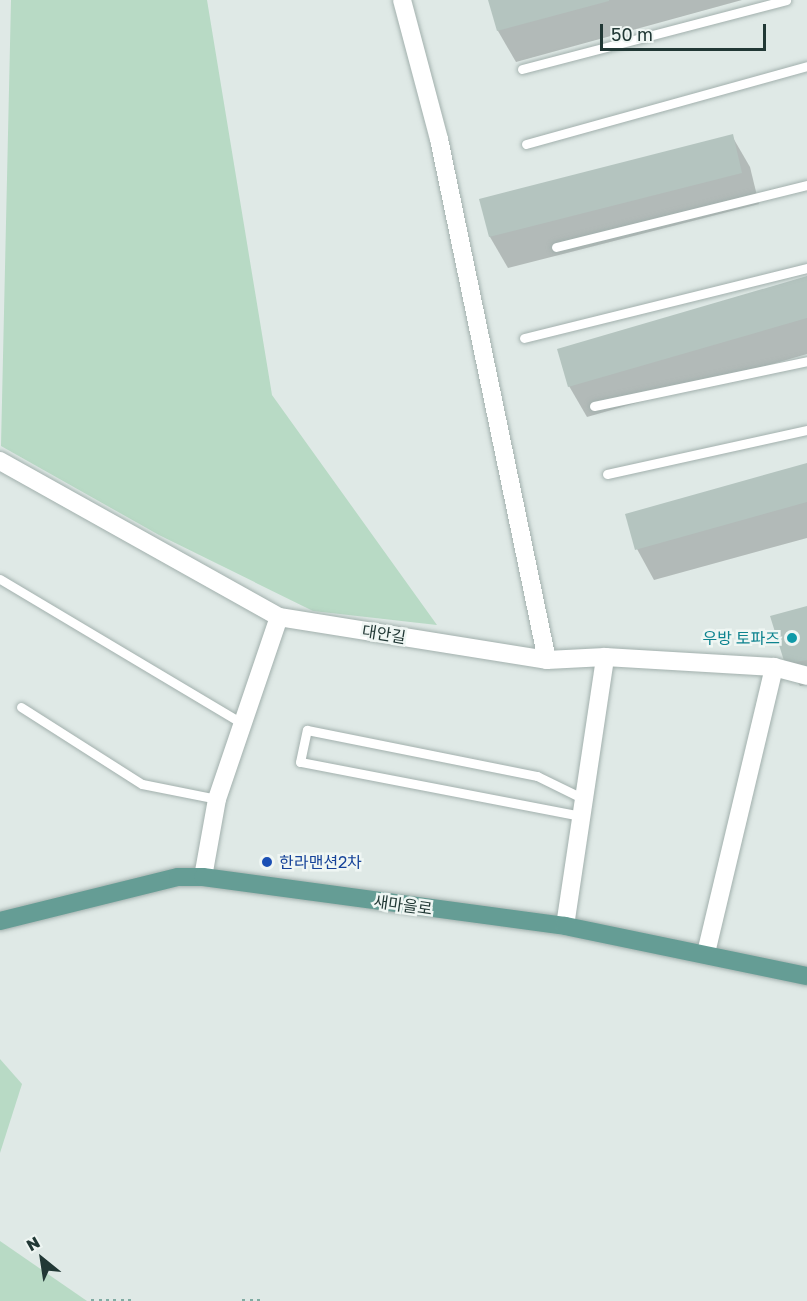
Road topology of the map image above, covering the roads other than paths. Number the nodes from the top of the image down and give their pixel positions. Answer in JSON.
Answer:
{"nodes":[{"id":1,"x":402,"y":0,"type":"edge"},
{"id":2,"x":786,"y":0,"type":"edge"},
{"id":3,"x":807,"y":66,"type":"edge"},
{"id":4,"x":522,"y":69,"type":"dead end"},
{"id":5,"x":526,"y":144,"type":"dead end"},
{"id":6,"x":807,"y":186,"type":"edge"},
{"id":7,"x":556,"y":247,"type":"dead end"},
{"id":8,"x":807,"y":268,"type":"edge"},
{"id":9,"x":524,"y":338,"type":"dead end"},
{"id":10,"x":807,"y":361,"type":"edge"},
{"id":11,"x":594,"y":406,"type":"dead end"},
{"id":12,"x":807,"y":430,"type":"edge"},
{"id":13,"x":0,"y":461,"type":"edge"},
{"id":14,"x":607,"y":474,"type":"dead end"},
{"id":15,"x":0,"y":579,"type":"edge"},
{"id":16,"x":279,"y":617,"type":"junction"},
{"id":17,"x":605,"y":657,"type":"junction"},
{"id":18,"x":547,"y":660,"type":"junction"},
{"id":19,"x":774,"y":667,"type":"junction"},
{"id":20,"x":807,"y":676,"type":"edge"},
{"id":21,"x":21,"y":707,"type":"dead end"},
{"id":22,"x":242,"y":723,"type":"junction"},
{"id":23,"x":217,"y":799,"type":"junction"},
{"id":24,"x":583,"y":808,"type":"junction"},
{"id":25,"x":203,"y":877,"type":"junction"},
{"id":26,"x":0,"y":921,"type":"edge"},
{"id":27,"x":565,"y":926,"type":"junction"},
{"id":28,"x":706,"y":953,"type":"junction"},
{"id":29,"x":807,"y":976,"type":"edge"}],
"edges":[{"from":1,"to":18,"type":"street"},
{"from":2,"to":4,"type":"lane"},
{"from":3,"to":5,"type":"lane"},
{"from":6,"to":7,"type":"lane"},
{"from":8,"to":9,"type":"lane"},
{"from":10,"to":11,"type":"lane"},
{"from":12,"to":14,"type":"lane"},
{"from":13,"to":16,"type":"street","name":"대안길"},
{"from":15,"to":22,"type":"lane"},
{"from":16,"to":18,"type":"street","name":"대안길"},
{"from":16,"to":22,"type":"street"},
{"from":17,"to":18,"type":"street","name":"대안길"},
{"from":17,"to":19,"type":"street","name":"대안길"},
{"from":17,"to":24,"type":"street"},
{"from":19,"to":20,"type":"street","name":"대안길"},
{"from":19,"to":28,"type":"street"},
{"from":21,"to":23,"type":"lane"},
{"from":22,"to":23,"type":"street"},
{"from":23,"to":25,"type":"street"},
{"from":24,"to":24,"type":"lane"},
{"from":24,"to":27,"type":"street"},
{"from":25,"to":26,"type":"main road","name":"새마을로"},
{"from":25,"to":27,"type":"main road","name":"새마을로"},
{"from":27,"to":28,"type":"main road","name":"새마을로"},
{"from":28,"to":29,"type":"main road","name":"새마을로"}]}
